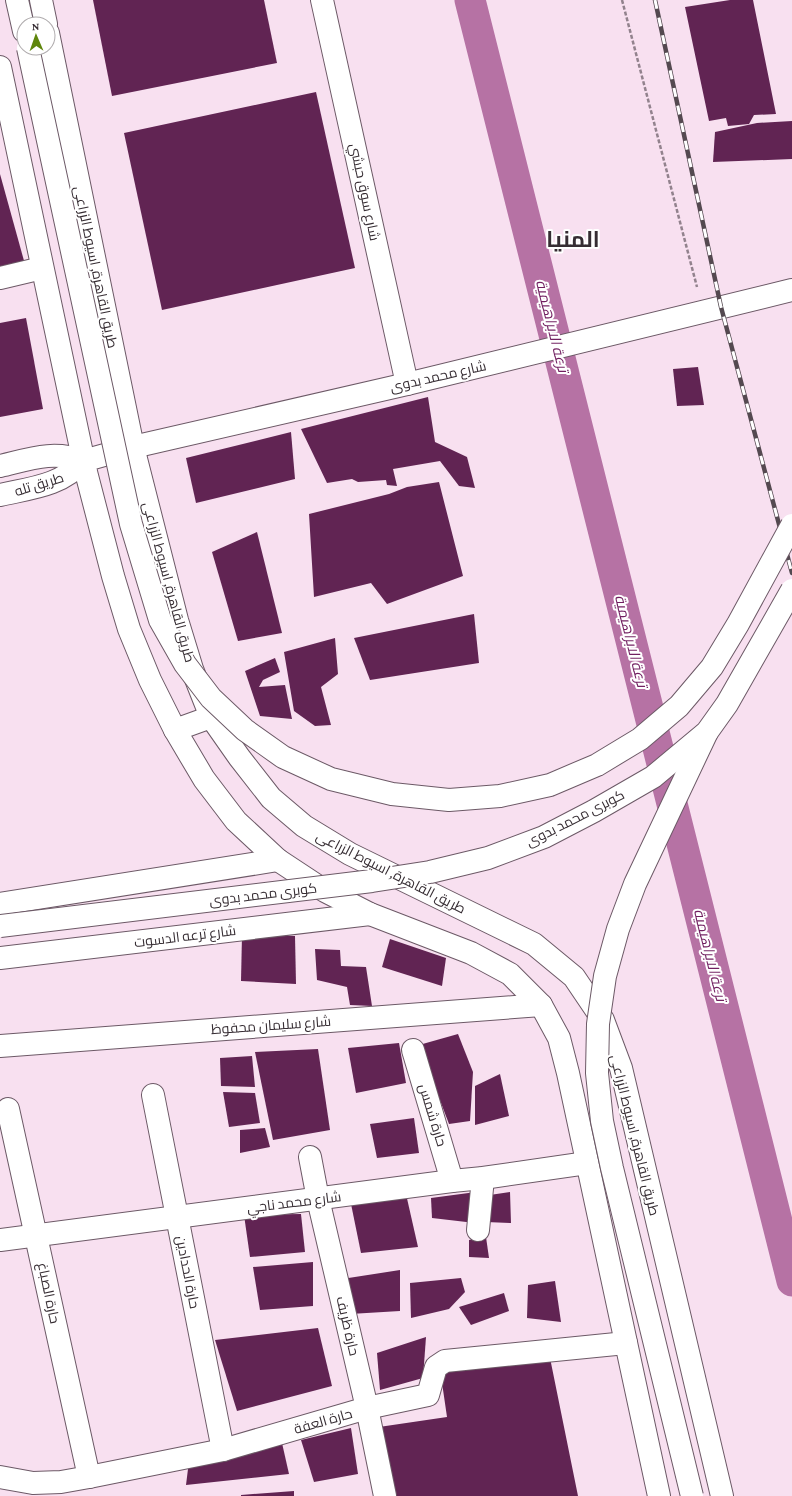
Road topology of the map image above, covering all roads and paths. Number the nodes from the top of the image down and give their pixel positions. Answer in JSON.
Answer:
{"nodes":[{"id":1,"x":17,"y":0,"type":"edge"},
{"id":2,"x":41,"y":0,"type":"edge"},
{"id":3,"x":322,"y":0,"type":"edge"},
{"id":4,"x":622,"y":0,"type":"edge"},
{"id":5,"x":21,"y":16,"type":"edge"},
{"id":6,"x":44,"y":16,"type":"edge"},
{"id":7,"x":30,"y":56,"type":"edge"},
{"id":8,"x":53,"y":56,"type":"edge"},
{"id":9,"x":0,"y":67,"type":"edge"},
{"id":10,"x":42,"y":268,"type":"junction"},
{"id":11,"x":0,"y":278,"type":"edge"},
{"id":12,"x":792,"y":290,"type":"edge"},
{"id":13,"x":703,"y":311,"type":"junction"},
{"id":14,"x":407,"y":384,"type":"junction"},
{"id":15,"x":134,"y":448,"type":"junction"},
{"id":16,"x":83,"y":461,"type":"junction"},
{"id":17,"x":0,"y":466,"type":"edge"},
{"id":18,"x":0,"y":495,"type":"edge"},
{"id":19,"x":792,"y":525,"type":"edge"},
{"id":20,"x":792,"y":590,"type":"edge"},
{"id":21,"x":211,"y":717,"type":"junction"},
{"id":22,"x":175,"y":730,"type":"junction"},
{"id":23,"x":707,"y":732,"type":"junction"},
{"id":24,"x":278,"y":860,"type":"junction"},
{"id":25,"x":0,"y":904,"type":"edge"},
{"id":26,"x":370,"y":914,"type":"junction"},
{"id":27,"x":0,"y":926,"type":"edge"},
{"id":28,"x":0,"y":958,"type":"edge"},
{"id":29,"x":541,"y":1005,"type":"junction"},
{"id":30,"x":0,"y":1046,"type":"edge"},
{"id":31,"x":413,"y":1050,"type":"dead end"},
{"id":32,"x":153,"y":1094,"type":"dead end"},
{"id":33,"x":8,"y":1109,"type":"dead end"},
{"id":34,"x":310,"y":1157,"type":"dead end"},
{"id":35,"x":587,"y":1163,"type":"junction"},
{"id":36,"x":483,"y":1178,"type":"junction"},
{"id":37,"x":452,"y":1181,"type":"junction"},
{"id":38,"x":318,"y":1198,"type":"junction"},
{"id":39,"x":177,"y":1217,"type":"junction"},
{"id":40,"x":478,"y":1230,"type":"dead end"},
{"id":41,"x":36,"y":1236,"type":"junction"},
{"id":42,"x":0,"y":1240,"type":"edge"},
{"id":43,"x":626,"y":1343,"type":"junction"},
{"id":44,"x":367,"y":1408,"type":"junction"},
{"id":45,"x":223,"y":1450,"type":"junction"},
{"id":46,"x":0,"y":1477,"type":"edge"},
{"id":47,"x":89,"y":1477,"type":"junction"},
{"id":48,"x":385,"y":1496,"type":"edge"},
{"id":49,"x":659,"y":1496,"type":"edge"},
{"id":50,"x":692,"y":1496,"type":"edge"},
{"id":51,"x":722,"y":1496,"type":"edge"}],
"edges":[{"from":1,"to":5,"type":"main road"},
{"from":2,"to":6,"type":"main road"},
{"from":3,"to":14,"type":"main road","name":"شارع سوق حبشي"},
{"from":4,"to":13,"type":"path"},
{"from":7,"to":19,"type":"main road","bridge":true},
{"from":8,"to":15,"type":"main road","name":"طريق القاهرة, اسيوط الزراعى"},
{"from":9,"to":10,"type":"main road"},
{"from":10,"to":11,"type":"main road"},
{"from":10,"to":16,"type":"main road"},
{"from":12,"to":13,"type":"main road","name":"شارع محمد بدوى"},
{"from":13,"to":14,"type":"main road","name":"شارع محمد بدوى"},
{"from":14,"to":15,"type":"main road","name":"شارع محمد بدوى"},
{"from":15,"to":16,"type":"main road","name":"شارع محمد بدوى"},
{"from":15,"to":21,"type":"main road","name":"طريق القاهرة, اسيوط الزراعى"},
{"from":16,"to":17,"type":"main road","name":"طريق تله"},
{"from":16,"to":18,"type":"main road","name":"طريق تله"},
{"from":16,"to":22,"type":"main road"},
{"from":20,"to":23,"type":"main road","name":"كوبرى محمد بدوى","bridge":true},
{"from":21,"to":22,"type":"main road"},
{"from":21,"to":51,"type":"main road","name":"طريق القاهرة, اسيوط الزراعى"},
{"from":22,"to":24,"type":"main road"},
{"from":23,"to":27,"type":"main road","name":"كوبرى محمد بدوى","bridge":true},
{"from":23,"to":50,"type":"main road","bridge":true},
{"from":24,"to":25,"type":"main road"},
{"from":24,"to":26,"type":"main road"},
{"from":26,"to":28,"type":"main road","name":"شارع ترعه الدسوت"},
{"from":26,"to":29,"type":"main road"},
{"from":29,"to":30,"type":"main road","name":"شارع سليمان محفوظ"},
{"from":29,"to":35,"type":"main road"},
{"from":31,"to":37,"type":"main road","name":"حارة شمس"},
{"from":32,"to":39,"type":"main road","name":"حارة الحدادين"},
{"from":33,"to":41,"type":"main road","name":"حارة الصباغ"},
{"from":34,"to":38,"type":"main road","name":"حارة ظريف"},
{"from":35,"to":36,"type":"main road","name":"شارع محمد ناجي"},
{"from":35,"to":43,"type":"main road"},
{"from":36,"to":37,"type":"main road","name":"شارع محمد ناجي"},
{"from":36,"to":40,"type":"main road"},
{"from":37,"to":38,"type":"main road","name":"شارع محمد ناجي"},
{"from":38,"to":39,"type":"main road","name":"شارع محمد ناجي"},
{"from":38,"to":44,"type":"main road","name":"حارة ظريف"},
{"from":39,"to":41,"type":"main road","name":"شارع محمد ناجي"},
{"from":39,"to":45,"type":"main road","name":"حارة الحدادين"},
{"from":41,"to":42,"type":"main road","name":"شارع محمد ناجي"},
{"from":41,"to":47,"type":"main road","name":"حارة الصباغ"},
{"from":43,"to":44,"type":"main road","name":"حارة العفة"},
{"from":43,"to":49,"type":"main road"},
{"from":44,"to":45,"type":"main road","name":"حارة العفة"},
{"from":44,"to":48,"type":"main road","name":"حارة ظريف"},
{"from":45,"to":47,"type":"main road","name":"حارة العفة"},
{"from":46,"to":47,"type":"main road","name":"حارة العفة"}]}
